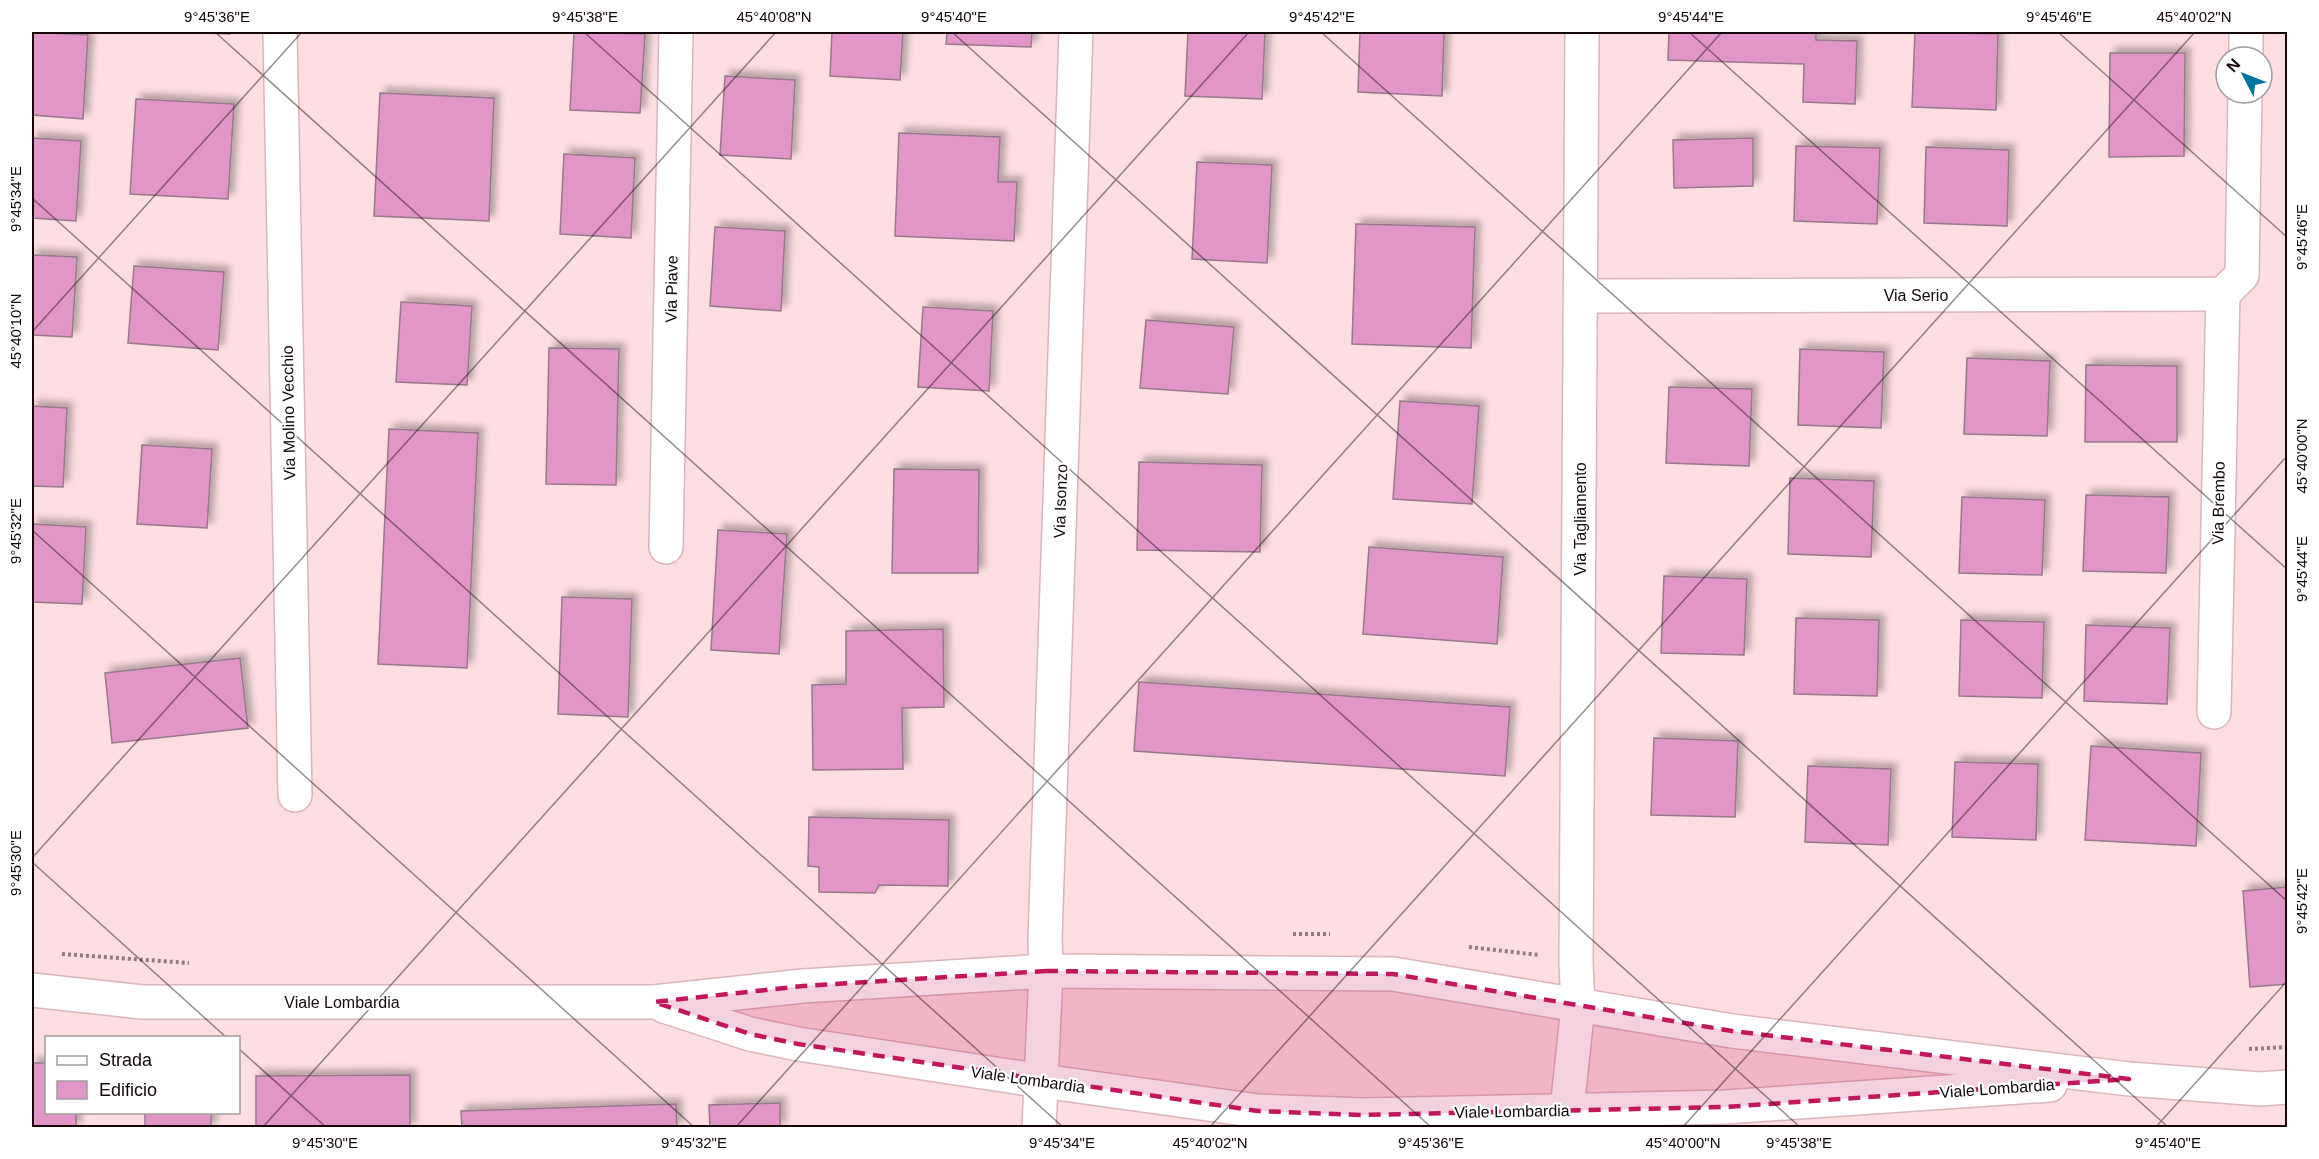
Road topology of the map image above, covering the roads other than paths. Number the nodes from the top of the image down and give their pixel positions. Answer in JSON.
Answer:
{"nodes":[{"id":1,"x":280,"y":32,"type":"edge"},
{"id":2,"x":676,"y":32,"type":"edge"},
{"id":3,"x":1076,"y":32,"type":"edge"},
{"id":4,"x":1582,"y":32,"type":"edge"},
{"id":5,"x":2244,"y":105,"type":"edge"},
{"id":6,"x":2232,"y":284,"type":"junction"},
{"id":7,"x":1581,"y":296,"type":"junction"},
{"id":8,"x":666,"y":547,"type":"dead end"},
{"id":9,"x":2214,"y":712,"type":"dead end"},
{"id":10,"x":295,"y":795,"type":"dead end"},
{"id":11,"x":1046,"y":971,"type":"junction"},
{"id":12,"x":32,"y":990,"type":"edge"},
{"id":13,"x":654,"y":1002,"type":"junction"},
{"id":14,"x":1578,"y":1006,"type":"junction"},
{"id":15,"x":2128,"y":1079,"type":"junction"},
{"id":16,"x":1042,"y":1081,"type":"junction"},
{"id":17,"x":2288,"y":1087,"type":"edge"},
{"id":18,"x":1566,"y":1119,"type":"edge"},
{"id":19,"x":1039,"y":1128,"type":"edge"}],
"edges":[{"from":1,"to":10,"type":"street","name":"Via Molino Vecchio"},
{"from":2,"to":8,"type":"street","name":"Via Piave"},
{"from":3,"to":11,"type":"street","name":"Via Isonzo"},
{"from":4,"to":7,"type":"street","name":"Via Tagliamento"},
{"from":5,"to":6,"type":"street","name":"Via Brembo"},
{"from":6,"to":7,"type":"street","name":"Via Serio"},
{"from":6,"to":9,"type":"street","name":"Via Brembo"},
{"from":7,"to":14,"type":"street","name":"Via Tagliamento"},
{"from":11,"to":13,"type":"street","name":"Viale Lombardia"},
{"from":11,"to":14,"type":"street","name":"Viale Lombardia"},
{"from":11,"to":16,"type":"street","name":"Via Isonzo"},
{"from":12,"to":13,"type":"street","name":"Viale Lombardia"},
{"from":13,"to":16,"type":"street","name":"Viale Lombardia"},
{"from":14,"to":15,"type":"street","name":"Viale Lombardia"},
{"from":14,"to":18,"type":"street","name":"Via Tagliamento"},
{"from":15,"to":17,"type":"street","name":"Viale Lombardia"},
{"from":15,"to":18,"type":"street","name":"Viale Lombardia"},
{"from":16,"to":18,"type":"street","name":"Viale Lombardia"},
{"from":16,"to":19,"type":"street","name":"Via Isonzo"}]}
